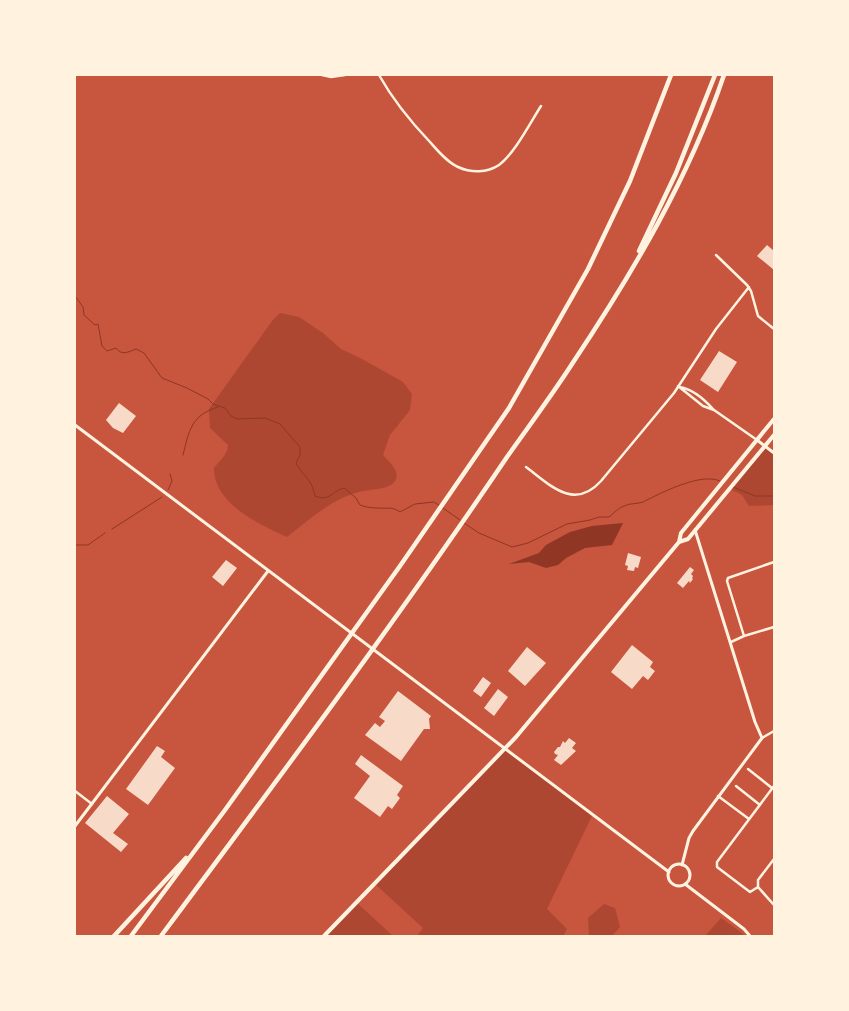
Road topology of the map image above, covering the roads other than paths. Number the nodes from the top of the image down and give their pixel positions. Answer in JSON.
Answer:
{"nodes":[{"id":1,"x":322,"y":75,"type":"edge"},
{"id":2,"x":345,"y":75,"type":"edge"},
{"id":3,"x":379,"y":75,"type":"edge"},
{"id":4,"x":671,"y":75,"type":"edge"},
{"id":5,"x":715,"y":75,"type":"edge"},
{"id":6,"x":724,"y":75,"type":"edge"},
{"id":7,"x":541,"y":106,"type":"dead end"},
{"id":8,"x":716,"y":255,"type":"dead end"},
{"id":9,"x":622,"y":284,"type":"junction"},
{"id":10,"x":749,"y":287,"type":"junction"},
{"id":11,"x":774,"y":329,"type":"edge"},
{"id":12,"x":678,"y":386,"type":"junction"},
{"id":13,"x":774,"y":419,"type":"edge"},
{"id":14,"x":75,"y":425,"type":"edge"},
{"id":15,"x":774,"y":435,"type":"edge"},
{"id":16,"x":757,"y":440,"type":"junction"},
{"id":17,"x":765,"y":446,"type":"junction"},
{"id":18,"x":774,"y":453,"type":"edge"},
{"id":19,"x":526,"y":467,"type":"dead end"},
{"id":20,"x":695,"y":530,"type":"junction"},
{"id":21,"x":679,"y":542,"type":"junction"},
{"id":22,"x":774,"y":562,"type":"edge"},
{"id":23,"x":268,"y":571,"type":"junction"},
{"id":24,"x":774,"y":627,"type":"edge"},
{"id":25,"x":744,"y":636,"type":"junction"},
{"id":26,"x":731,"y":642,"type":"junction"},
{"id":27,"x":774,"y":731,"type":"edge"},
{"id":28,"x":762,"y":738,"type":"junction"},
{"id":29,"x":505,"y":749,"type":"junction"},
{"id":30,"x":748,"y":770,"type":"dead end"},
{"id":31,"x":736,"y":786,"type":"dead end"},
{"id":32,"x":773,"y":787,"type":"edge"},
{"id":33,"x":75,"y":791,"type":"edge"},
{"id":34,"x":718,"y":796,"type":"junction"},
{"id":35,"x":92,"y":804,"type":"junction"},
{"id":36,"x":760,"y":805,"type":"junction"},
{"id":37,"x":749,"y":819,"type":"junction"},
{"id":38,"x":75,"y":826,"type":"edge"},
{"id":39,"x":207,"y":834,"type":"junction"},
{"id":40,"x":774,"y":859,"type":"edge"},
{"id":41,"x":682,"y":865,"type":"junction"},
{"id":42,"x":669,"y":872,"type":"junction"},
{"id":43,"x":685,"y":884,"type":"junction"},
{"id":44,"x":758,"y":887,"type":"junction"},
{"id":45,"x":774,"y":905,"type":"edge"},
{"id":46,"x":114,"y":936,"type":"edge"},
{"id":47,"x":131,"y":936,"type":"edge"},
{"id":48,"x":161,"y":936,"type":"edge"},
{"id":49,"x":324,"y":936,"type":"edge"},
{"id":50,"x":750,"y":936,"type":"edge"}],
"edges":[{"from":1,"to":2,"type":"street"},
{"from":3,"to":7,"type":"street"},
{"from":4,"to":39,"type":"highway"},
{"from":5,"to":9,"type":"highway"},
{"from":6,"to":9,"type":"highway"},
{"from":8,"to":10,"type":"street"},
{"from":9,"to":48,"type":"highway"},
{"from":10,"to":11,"type":"street"},
{"from":10,"to":12,"type":"street"},
{"from":12,"to":16,"type":"street"},
{"from":12,"to":19,"type":"street"},
{"from":13,"to":16,"type":"main road"},
{"from":14,"to":23,"type":"street"},
{"from":15,"to":17,"type":"main road"},
{"from":16,"to":17,"type":"street"},
{"from":16,"to":21,"type":"main road"},
{"from":17,"to":18,"type":"street"},
{"from":17,"to":20,"type":"main road"},
{"from":20,"to":21,"type":"main road"},
{"from":20,"to":26,"type":"street"},
{"from":21,"to":29,"type":"main road"},
{"from":22,"to":25,"type":"street"},
{"from":23,"to":29,"type":"street"},
{"from":23,"to":35,"type":"street"},
{"from":24,"to":25,"type":"street"},
{"from":25,"to":26,"type":"street"},
{"from":26,"to":28,"type":"street"},
{"from":27,"to":28,"type":"street"},
{"from":28,"to":34,"type":"street"},
{"from":29,"to":42,"type":"street"},
{"from":29,"to":49,"type":"main road"},
{"from":30,"to":32,"type":"street"},
{"from":31,"to":36,"type":"street"},
{"from":32,"to":36,"type":"street"},
{"from":33,"to":35,"type":"street"},
{"from":34,"to":37,"type":"street"},
{"from":34,"to":41,"type":"street"},
{"from":35,"to":38,"type":"street"},
{"from":36,"to":37,"type":"street"},
{"from":37,"to":44,"type":"street"},
{"from":39,"to":46,"type":"highway"},
{"from":39,"to":47,"type":"highway"},
{"from":40,"to":44,"type":"street"},
{"from":41,"to":42,"type":"street"},
{"from":41,"to":43,"type":"street"},
{"from":42,"to":43,"type":"street"},
{"from":43,"to":50,"type":"street"},
{"from":44,"to":45,"type":"street"}]}
